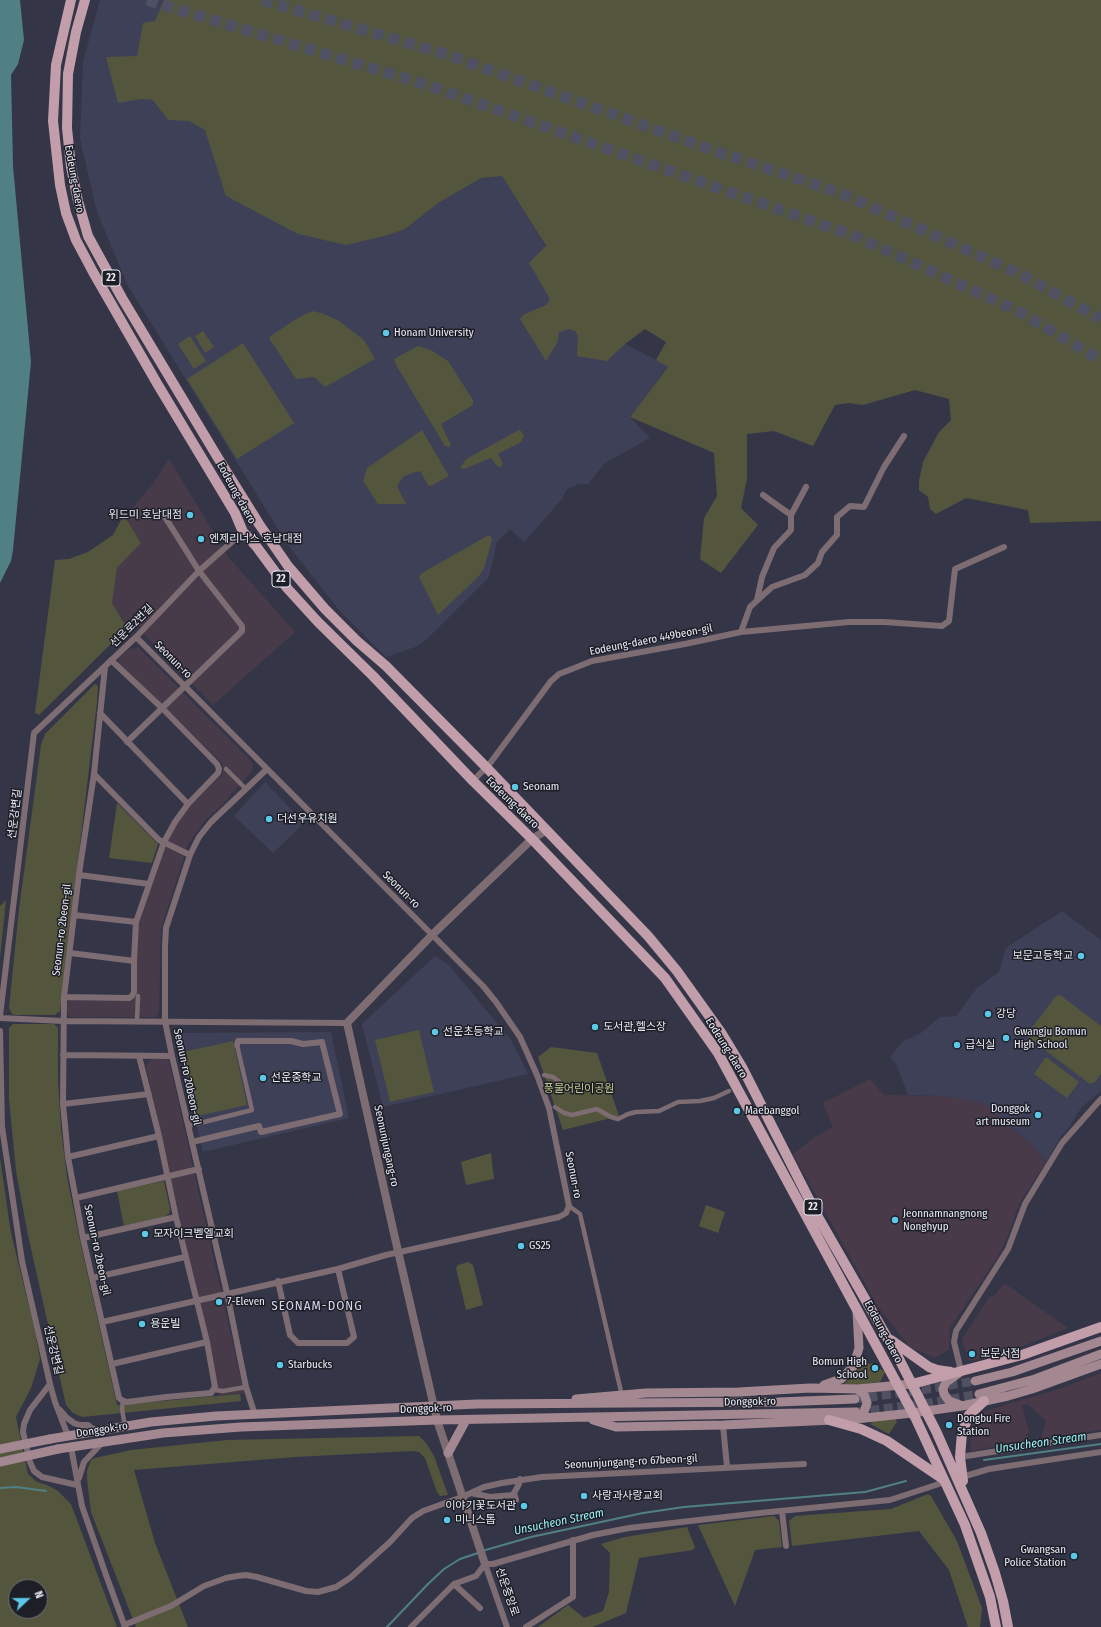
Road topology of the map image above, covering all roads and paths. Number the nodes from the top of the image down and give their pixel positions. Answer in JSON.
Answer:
{"nodes":[{"id":1,"x":71,"y":0,"type":"edge"},
{"id":2,"x":85,"y":0,"type":"edge"},
{"id":3,"x":904,"y":436,"type":"dead end"},
{"id":4,"x":806,"y":487,"type":"dead end"},
{"id":5,"x":763,"y":495,"type":"dead end"},
{"id":6,"x":791,"y":515,"type":"junction"},
{"id":7,"x":165,"y":517,"type":"dead end"},
{"id":8,"x":243,"y":532,"type":"junction"},
{"id":9,"x":1004,"y":547,"type":"dead end"},
{"id":10,"x":199,"y":571,"type":"junction"},
{"id":11,"x":757,"y":601,"type":"junction"},
{"id":12,"x":741,"y":632,"type":"junction"},
{"id":13,"x":136,"y":637,"type":"junction"},
{"id":14,"x":111,"y":660,"type":"junction"},
{"id":15,"x":105,"y":667,"type":"junction"},
{"id":16,"x":185,"y":686,"type":"junction"},
{"id":17,"x":162,"y":708,"type":"junction"},
{"id":18,"x":100,"y":713,"type":"junction"},
{"id":19,"x":34,"y":733,"type":"joint"},
{"id":20,"x":127,"y":742,"type":"junction"},
{"id":21,"x":486,"y":767,"type":"junction"},
{"id":22,"x":226,"y":769,"type":"dead end"},
{"id":23,"x":267,"y":769,"type":"junction"},
{"id":24,"x":94,"y":774,"type":"junction"},
{"id":25,"x":473,"y":781,"type":"junction"},
{"id":26,"x":246,"y":788,"type":"junction"},
{"id":27,"x":188,"y":804,"type":"junction"},
{"id":28,"x":547,"y":830,"type":"junction"},
{"id":29,"x":532,"y":839,"type":"junction"},
{"id":30,"x":164,"y":842,"type":"junction"},
{"id":31,"x":190,"y":855,"type":"junction"},
{"id":32,"x":79,"y":875,"type":"junction"},
{"id":33,"x":149,"y":884,"type":"junction"},
{"id":34,"x":74,"y":915,"type":"junction"},
{"id":35,"x":136,"y":922,"type":"junction"},
{"id":36,"x":432,"y":935,"type":"junction"},
{"id":37,"x":70,"y":953,"type":"junction"},
{"id":38,"x":134,"y":961,"type":"junction"},
{"id":39,"x":138,"y":996,"type":"dead end"},
{"id":40,"x":64,"y":997,"type":"junction"},
{"id":41,"x":0,"y":1017,"type":"edge"},
{"id":42,"x":63,"y":1021,"type":"junction"},
{"id":43,"x":137,"y":1021,"type":"junction"},
{"id":44,"x":165,"y":1022,"type":"junction"},
{"id":45,"x":347,"y":1023,"type":"junction"},
{"id":46,"x":0,"y":1031,"type":"edge"},
{"id":47,"x":237,"y":1045,"type":"joint"},
{"id":48,"x":63,"y":1055,"type":"junction"},
{"id":49,"x":139,"y":1056,"type":"junction"},
{"id":50,"x":172,"y":1056,"type":"junction"},
{"id":51,"x":544,"y":1075,"type":"dead end"},
{"id":52,"x":562,"y":1084,"type":"dead end"},
{"id":53,"x":729,"y":1091,"type":"dead end"},
{"id":54,"x":149,"y":1094,"type":"junction"},
{"id":55,"x":1101,"y":1099,"type":"edge"},
{"id":56,"x":63,"y":1104,"type":"junction"},
{"id":57,"x":555,"y":1107,"type":"dead end"},
{"id":58,"x":188,"y":1126,"type":"junction"},
{"id":59,"x":159,"y":1136,"type":"junction"},
{"id":60,"x":192,"y":1142,"type":"junction"},
{"id":61,"x":68,"y":1157,"type":"junction"},
{"id":62,"x":199,"y":1169,"type":"junction"},
{"id":63,"x":168,"y":1177,"type":"junction"},
{"id":64,"x":76,"y":1198,"type":"junction"},
{"id":65,"x":569,"y":1206,"type":"junction"},
{"id":66,"x":176,"y":1217,"type":"junction"},
{"id":67,"x":83,"y":1238,"type":"junction"},
{"id":68,"x":398,"y":1252,"type":"junction"},
{"id":69,"x":185,"y":1257,"type":"junction"},
{"id":70,"x":338,"y":1269,"type":"junction"},
{"id":71,"x":92,"y":1278,"type":"junction"},
{"id":72,"x":278,"y":1281,"type":"junction"},
{"id":73,"x":227,"y":1293,"type":"junction"},
{"id":74,"x":196,"y":1300,"type":"junction"},
{"id":75,"x":857,"y":1309,"type":"junction"},
{"id":76,"x":102,"y":1322,"type":"junction"},
{"id":77,"x":1101,"y":1327,"type":"edge"},
{"id":78,"x":885,"y":1335,"type":"junction"},
{"id":79,"x":1101,"y":1341,"type":"edge"},
{"id":80,"x":207,"y":1342,"type":"junction"},
{"id":81,"x":1101,"y":1354,"type":"edge"},
{"id":82,"x":112,"y":1364,"type":"junction"},
{"id":83,"x":1101,"y":1364,"type":"edge"},
{"id":84,"x":961,"y":1371,"type":"junction"},
{"id":85,"x":975,"y":1381,"type":"tunnel mouth"},
{"id":86,"x":50,"y":1384,"type":"junction"},
{"id":87,"x":912,"y":1384,"type":"junction"},
{"id":88,"x":899,"y":1386,"type":"junction"},
{"id":89,"x":246,"y":1387,"type":"junction"},
{"id":90,"x":810,"y":1388,"type":"junction"},
{"id":91,"x":857,"y":1389,"type":"junction"},
{"id":92,"x":214,"y":1390,"type":"junction"},
{"id":93,"x":622,"y":1396,"type":"junction"},
{"id":94,"x":981,"y":1398,"type":"junction"},
{"id":95,"x":855,"y":1399,"type":"tunnel mouth"},
{"id":96,"x":123,"y":1401,"type":"junction"},
{"id":97,"x":55,"y":1402,"type":"junction"},
{"id":98,"x":530,"y":1403,"type":"junction"},
{"id":99,"x":434,"y":1406,"type":"junction"},
{"id":100,"x":962,"y":1406,"type":"junction"},
{"id":101,"x":926,"y":1411,"type":"junction"},
{"id":102,"x":912,"y":1413,"type":"junction"},
{"id":103,"x":255,"y":1415,"type":"junction"},
{"id":104,"x":856,"y":1415,"type":"junction"},
{"id":105,"x":588,"y":1418,"type":"junction"},
{"id":106,"x":437,"y":1420,"type":"junction"},
{"id":107,"x":466,"y":1420,"type":"junction"},
{"id":108,"x":829,"y":1420,"type":"junction"},
{"id":109,"x":724,"y":1425,"type":"junction"},
{"id":110,"x":125,"y":1426,"type":"junction"},
{"id":111,"x":112,"y":1429,"type":"junction"},
{"id":112,"x":1101,"y":1435,"type":"edge"},
{"id":113,"x":68,"y":1436,"type":"junction"},
{"id":114,"x":104,"y":1442,"type":"junction"},
{"id":115,"x":71,"y":1447,"type":"junction"},
{"id":116,"x":0,"y":1449,"type":"edge"},
{"id":117,"x":1101,"y":1452,"type":"edge"},
{"id":118,"x":448,"y":1454,"type":"junction"},
{"id":119,"x":960,"y":1456,"type":"junction"},
{"id":120,"x":0,"y":1462,"type":"edge"},
{"id":121,"x":804,"y":1464,"type":"dead end"},
{"id":122,"x":727,"y":1467,"type":"junction"},
{"id":123,"x":962,"y":1477,"type":"junction"},
{"id":124,"x":520,"y":1479,"type":"junction"},
{"id":125,"x":944,"y":1481,"type":"junction"},
{"id":126,"x":77,"y":1485,"type":"junction"},
{"id":127,"x":471,"y":1493,"type":"junction"},
{"id":128,"x":965,"y":1495,"type":"junction"},
{"id":129,"x":462,"y":1497,"type":"junction"},
{"id":130,"x":782,"y":1511,"type":"junction"},
{"id":131,"x":573,"y":1540,"type":"junction"},
{"id":132,"x":478,"y":1542,"type":"joint"},
{"id":133,"x":786,"y":1546,"type":"dead end"},
{"id":134,"x":485,"y":1563,"type":"junction"},
{"id":135,"x":454,"y":1584,"type":"junction"},
{"id":136,"x":480,"y":1608,"type":"dead end"},
{"id":137,"x":125,"y":1626,"type":"edge"},
{"id":138,"x":411,"y":1627,"type":"edge"},
{"id":139,"x":507,"y":1627,"type":"edge"},
{"id":140,"x":526,"y":1627,"type":"edge"},
{"id":141,"x":996,"y":1627,"type":"edge"},
{"id":142,"x":1008,"y":1627,"type":"edge"}],
"edges":[{"from":1,"to":8,"type":"main road","name":"Eodeung-daero","number":"22"},
{"from":2,"to":21,"type":"main road","name":"Eodeung-daero","number":"22"},
{"from":3,"to":11,"type":"street"},
{"from":4,"to":6,"type":"street"},
{"from":5,"to":6,"type":"street"},
{"from":6,"to":11,"type":"street"},
{"from":7,"to":10,"type":"street"},
{"from":8,"to":10,"type":"street","name":"선운로2번길"},
{"from":8,"to":25,"type":"main road","name":"Eodeung-daero","number":"22"},
{"from":9,"to":12,"type":"street","name":"Eodeung-daero 449beon-gil"},
{"from":10,"to":13,"type":"street","name":"선운로2번길"},
{"from":10,"to":16,"type":"street"},
{"from":11,"to":12,"type":"street"},
{"from":12,"to":21,"type":"street","name":"Eodeung-daero 449beon-gil"},
{"from":13,"to":14,"type":"street","name":"선운로2번길"},
{"from":13,"to":16,"type":"street","name":"Seonun-ro"},
{"from":14,"to":15,"type":"street","name":"선운로2번길"},
{"from":14,"to":17,"type":"street"},
{"from":15,"to":18,"type":"street","name":"Seonun-ro 2beon-gil"},
{"from":15,"to":19,"type":"street","name":"선운로2번길"},
{"from":16,"to":17,"type":"street"},
{"from":16,"to":23,"type":"street","name":"Seonun-ro"},
{"from":17,"to":20,"type":"street"},
{"from":17,"to":27,"type":"street"},
{"from":18,"to":20,"type":"street"},
{"from":18,"to":24,"type":"street","name":"Seonun-ro 2beon-gil"},
{"from":19,"to":41,"type":"street","name":"선운강변길"},
{"from":20,"to":27,"type":"street"},
{"from":21,"to":25,"type":"street","name":"Eodeung-daero 449beon-gil"},
{"from":21,"to":28,"type":"main road","name":"Eodeung-daero","number":"22"},
{"from":22,"to":26,"type":"street"},
{"from":23,"to":26,"type":"street","name":"Seonun-ro 20beon-gil"},
{"from":23,"to":36,"type":"street","name":"Seonun-ro"},
{"from":24,"to":30,"type":"street"},
{"from":24,"to":32,"type":"street","name":"Seonun-ro 2beon-gil"},
{"from":25,"to":29,"type":"main road","name":"Eodeung-daero","number":"22"},
{"from":26,"to":31,"type":"street","name":"Seonun-ro 20beon-gil"},
{"from":27,"to":30,"type":"street"},
{"from":28,"to":29,"type":"street"},
{"from":28,"to":78,"type":"main road","name":"Eodeung-daero","number":"22"},
{"from":29,"to":36,"type":"street"},
{"from":29,"to":75,"type":"main road","name":"Eodeung-daero","number":"22"},
{"from":30,"to":31,"type":"street"},
{"from":30,"to":33,"type":"street"},
{"from":31,"to":44,"type":"street","name":"Seonun-ro 20beon-gil"},
{"from":32,"to":33,"type":"street"},
{"from":32,"to":34,"type":"street","name":"Seonun-ro 2beon-gil"},
{"from":33,"to":35,"type":"street"},
{"from":34,"to":35,"type":"street"},
{"from":34,"to":37,"type":"street","name":"Seonun-ro 2beon-gil"},
{"from":35,"to":38,"type":"street"},
{"from":36,"to":45,"type":"street"},
{"from":36,"to":65,"type":"street","name":"Seonun-ro"},
{"from":37,"to":38,"type":"street"},
{"from":37,"to":40,"type":"street","name":"Seonun-ro 2beon-gil"},
{"from":38,"to":40,"type":"street"},
{"from":39,"to":43,"type":"street"},
{"from":40,"to":42,"type":"street","name":"Seonun-ro 2beon-gil"},
{"from":41,"to":42,"type":"street"},
{"from":42,"to":43,"type":"street"},
{"from":42,"to":48,"type":"street","name":"Seonun-ro 2beon-gil"},
{"from":43,"to":44,"type":"street"},
{"from":44,"to":45,"type":"street"},
{"from":44,"to":50,"type":"street","name":"Seonun-ro 20beon-gil"},
{"from":45,"to":68,"type":"street","name":"Seonunjungang-ro"},
{"from":46,"to":86,"type":"street","name":"선운강변길"},
{"from":47,"to":58,"type":"street"},
{"from":47,"to":60,"type":"street"},
{"from":48,"to":49,"type":"street"},
{"from":48,"to":56,"type":"street","name":"Seonun-ro 2beon-gil"},
{"from":49,"to":50,"type":"street"},
{"from":49,"to":54,"type":"street"},
{"from":50,"to":58,"type":"street","name":"Seonun-ro 20beon-gil"},
{"from":51,"to":52,"type":"street"},
{"from":53,"to":57,"type":"street"},
{"from":54,"to":56,"type":"street"},
{"from":54,"to":59,"type":"street"},
{"from":55,"to":84,"type":"street"},
{"from":56,"to":61,"type":"street","name":"Seonun-ro 2beon-gil"},
{"from":58,"to":60,"type":"street","name":"Seonun-ro 20beon-gil"},
{"from":59,"to":61,"type":"street"},
{"from":59,"to":63,"type":"street"},
{"from":60,"to":62,"type":"street","name":"Seonun-ro 20beon-gil"},
{"from":61,"to":64,"type":"street","name":"Seonun-ro 2beon-gil"},
{"from":62,"to":63,"type":"street"},
{"from":62,"to":73,"type":"street","name":"Seonun-ro 20beon-gil"},
{"from":63,"to":64,"type":"street"},
{"from":63,"to":66,"type":"street"},
{"from":64,"to":67,"type":"street","name":"Seonun-ro 2beon-gil"},
{"from":65,"to":68,"type":"street"},
{"from":65,"to":93,"type":"street"},
{"from":66,"to":67,"type":"street"},
{"from":66,"to":69,"type":"street"},
{"from":67,"to":71,"type":"street","name":"Seonun-ro 2beon-gil"},
{"from":68,"to":70,"type":"street"},
{"from":68,"to":99,"type":"street","name":"Seonunjungang-ro"},
{"from":69,"to":71,"type":"street"},
{"from":69,"to":74,"type":"street"},
{"from":70,"to":72,"type":"street"},
{"from":70,"to":72,"type":"street"},
{"from":71,"to":76,"type":"street","name":"Seonun-ro 2beon-gil"},
{"from":72,"to":73,"type":"street"},
{"from":73,"to":74,"type":"street"},
{"from":73,"to":89,"type":"street","name":"Seonun-ro 20beon-gil"},
{"from":74,"to":76,"type":"street"},
{"from":74,"to":80,"type":"street"},
{"from":75,"to":88,"type":"main road","name":"Eodeung-daero","number":"22"},
{"from":75,"to":90,"type":"main road"},
{"from":76,"to":82,"type":"street","name":"Seonun-ro 2beon-gil"},
{"from":77,"to":84,"type":"main road"},
{"from":78,"to":84,"type":"main road"},
{"from":78,"to":87,"type":"main road","name":"Eodeung-daero","number":"22"},
{"from":79,"to":85,"type":"main road"},
{"from":80,"to":82,"type":"street"},
{"from":80,"to":92,"type":"street"},
{"from":81,"to":94,"type":"main road"},
{"from":82,"to":96,"type":"street","name":"Seonun-ro 2beon-gil"},
{"from":83,"to":94,"type":"main road"},
{"from":84,"to":87,"type":"main road"},
{"from":84,"to":100,"type":"main road"},
{"from":86,"to":97,"type":"street"},
{"from":86,"to":126,"type":"street","name":"선운강변길"},
{"from":87,"to":88,"type":"main road"},
{"from":87,"to":101,"type":"main road","name":"Eodeung-daero","number":"22"},
{"from":88,"to":91,"type":"main road"},
{"from":88,"to":102,"type":"main road","name":"Eodeung-daero","number":"22"},
{"from":89,"to":92,"type":"street"},
{"from":89,"to":103,"type":"street","name":"Seonun-ro 20beon-gil"},
{"from":90,"to":91,"type":"main road"},
{"from":90,"to":93,"type":"main road"},
{"from":91,"to":104,"type":"main road"},
{"from":92,"to":96,"type":"street"},
{"from":93,"to":98,"type":"main road"},
{"from":94,"to":100,"type":"main road"},
{"from":94,"to":119,"type":"main road"},
{"from":95,"to":98,"type":"main road","name":"Donggok-ro"},
{"from":96,"to":110,"type":"street"},
{"from":97,"to":111,"type":"street"},
{"from":97,"to":113,"type":"street"},
{"from":98,"to":99,"type":"main road","name":"Donggok-ro"},
{"from":99,"to":103,"type":"main road","name":"Donggok-ro"},
{"from":99,"to":106,"type":"street","name":"Seonunjungang-ro"},
{"from":100,"to":101,"type":"main road"},
{"from":101,"to":102,"type":"main road"},
{"from":101,"to":128,"type":"main road","name":"Eodeung-daero","number":"22"},
{"from":102,"to":104,"type":"main road"},
{"from":102,"to":125,"type":"main road","name":"Eodeung-daero","number":"22"},
{"from":103,"to":110,"type":"main road","name":"Donggok-ro"},
{"from":104,"to":105,"type":"main road","name":"Donggok-ro"},
{"from":104,"to":108,"type":"main road"},
{"from":105,"to":107,"type":"main road","name":"Donggok-ro"},
{"from":105,"to":109,"type":"main road"},
{"from":106,"to":107,"type":"main road","name":"Donggok-ro"},
{"from":106,"to":114,"type":"main road","name":"Donggok-ro"},
{"from":106,"to":118,"type":"street","name":"Seonunjungang-ro"},
{"from":107,"to":118,"type":"main road"},
{"from":108,"to":109,"type":"main road"},
{"from":108,"to":125,"type":"main road"},
{"from":109,"to":122,"type":"street"},
{"from":110,"to":111,"type":"main road","name":"Donggok-ro"},
{"from":111,"to":113,"type":"main road","name":"Donggok-ro"},
{"from":112,"to":119,"type":"street"},
{"from":113,"to":116,"type":"main road","name":"Donggok-ro","bridge":true},
{"from":114,"to":115,"type":"main road","name":"Donggok-ro"},
{"from":114,"to":126,"type":"street"},
{"from":115,"to":120,"type":"main road","name":"Donggok-ro","bridge":true},
{"from":115,"to":126,"type":"street"},
{"from":117,"to":123,"type":"street"},
{"from":118,"to":129,"type":"street","name":"Seonunjungang-ro"},
{"from":119,"to":123,"type":"main road"},
{"from":121,"to":122,"type":"street","name":"Seonunjungang-ro 67beon-gil"},
{"from":122,"to":124,"type":"street","name":"Seonunjungang-ro 67beon-gil"},
{"from":123,"to":128,"type":"main road"},
{"from":124,"to":127,"type":"street","name":"Seonunjungang-ro 67beon-gil"},
{"from":124,"to":127,"type":"street"},
{"from":125,"to":130,"type":"street"},
{"from":125,"to":141,"type":"main road","name":"Eodeung-daero","number":"22"},
{"from":126,"to":137,"type":"street"},
{"from":127,"to":129,"type":"street","name":"Seonunjungang-ro 67beon-gil"},
{"from":128,"to":142,"type":"main road","name":"Eodeung-daero","number":"22"},
{"from":129,"to":132,"type":"street","name":"Seonunjungang-ro"},
{"from":129,"to":137,"type":"street","name":"Seonunjungang-ro 67beon-gil"},
{"from":130,"to":131,"type":"street"},
{"from":130,"to":133,"type":"street"},
{"from":131,"to":134,"type":"street"},
{"from":131,"to":140,"type":"street"},
{"from":132,"to":134,"type":"street","name":"선운중앙로"},
{"from":134,"to":135,"type":"street"},
{"from":134,"to":139,"type":"street","name":"선운중앙로"},
{"from":135,"to":136,"type":"street"},
{"from":135,"to":138,"type":"street"}]}
